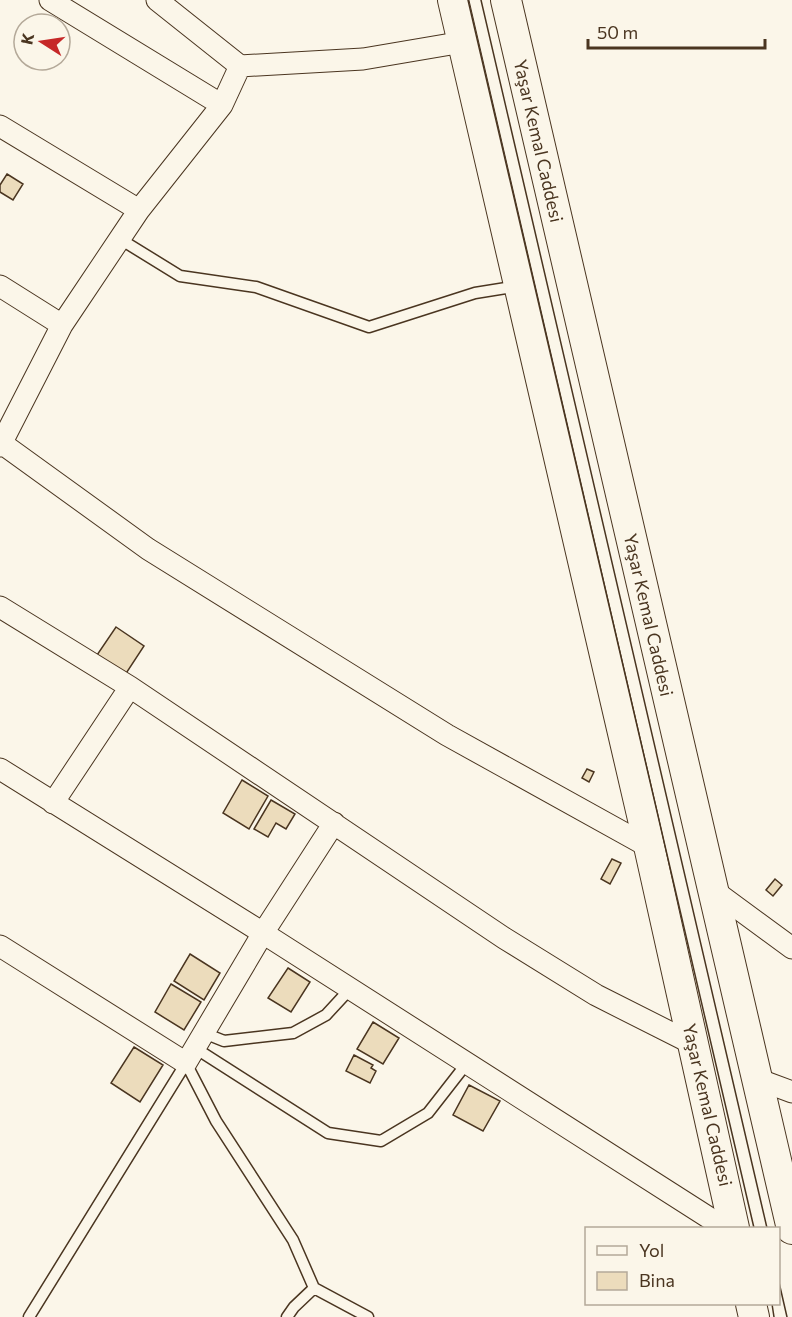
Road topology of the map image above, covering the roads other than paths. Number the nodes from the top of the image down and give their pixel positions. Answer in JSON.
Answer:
{"nodes":[{"id":1,"x":50,"y":0,"type":"edge"},
{"id":2,"x":157,"y":0,"type":"edge"},
{"id":3,"x":453,"y":0,"type":"edge"},
{"id":4,"x":506,"y":0,"type":"edge"},
{"id":5,"x":463,"y":42,"type":"junction"},
{"id":6,"x":240,"y":66,"type":"junction"},
{"id":7,"x":222,"y":105,"type":"junction"},
{"id":8,"x":0,"y":126,"type":"edge"},
{"id":9,"x":139,"y":210,"type":"junction"},
{"id":10,"x":120,"y":238,"type":"junction"},
{"id":11,"x":0,"y":286,"type":"edge"},
{"id":12,"x":520,"y":286,"type":"junction"},
{"id":13,"x":62,"y":324,"type":"junction"},
{"id":14,"x":1,"y":443,"type":"edge"},
{"id":15,"x":0,"y":608,"type":"edge"},
{"id":16,"x":130,"y":687,"type":"junction"},
{"id":17,"x":0,"y":769,"type":"edge"},
{"id":18,"x":53,"y":803,"type":"junction"},
{"id":19,"x":334,"y":823,"type":"junction"},
{"id":20,"x":649,"y":848,"type":"junction"},
{"id":21,"x":713,"y":890,"type":"junction"},
{"id":22,"x":263,"y":933,"type":"junction"},
{"id":23,"x":0,"y":946,"type":"edge"},
{"id":24,"x":792,"y":948,"type":"edge"},
{"id":25,"x":350,"y":989,"type":"junction"},
{"id":26,"x":693,"y":1044,"type":"junction"},
{"id":27,"x":195,"y":1048,"type":"junction"},
{"id":28,"x":467,"y":1063,"type":"junction"},
{"id":29,"x":779,"y":1082,"type":"edge"},
{"id":30,"x":723,"y":1227,"type":"edge"},
{"id":31,"x":734,"y":1227,"type":"edge"},
{"id":32,"x":792,"y":1229,"type":"edge"},
{"id":33,"x":314,"y":1288,"type":"junction"},
{"id":34,"x":29,"y":1317,"type":"edge"},
{"id":35,"x":287,"y":1317,"type":"edge"},
{"id":36,"x":368,"y":1317,"type":"edge"}],
"edges":[{"from":1,"to":7,"type":"street"},
{"from":2,"to":6,"type":"street"},
{"from":3,"to":5,"type":"main road","name":"Yaşar Kemal Caddesi"},
{"from":4,"to":21,"type":"main road","name":"Yaşar Kemal Caddesi"},
{"from":5,"to":6,"type":"street"},
{"from":5,"to":12,"type":"main road","name":"Yaşar Kemal Caddesi"},
{"from":6,"to":7,"type":"street"},
{"from":7,"to":9,"type":"street"},
{"from":8,"to":9,"type":"street"},
{"from":9,"to":10,"type":"street"},
{"from":10,"to":12,"type":"lane"},
{"from":10,"to":13,"type":"street"},
{"from":11,"to":13,"type":"street"},
{"from":12,"to":20,"type":"main road","name":"Yaşar Kemal Caddesi"},
{"from":13,"to":14,"type":"street"},
{"from":14,"to":20,"type":"street"},
{"from":15,"to":16,"type":"street"},
{"from":16,"to":18,"type":"street"},
{"from":16,"to":19,"type":"street"},
{"from":17,"to":18,"type":"street"},
{"from":18,"to":22,"type":"street"},
{"from":19,"to":22,"type":"street"},
{"from":19,"to":26,"type":"street"},
{"from":20,"to":26,"type":"main road","name":"Yaşar Kemal Caddesi"},
{"from":21,"to":24,"type":"street"},
{"from":21,"to":29,"type":"main road","name":"Yaşar Kemal Caddesi"},
{"from":22,"to":25,"type":"street"},
{"from":22,"to":27,"type":"street"},
{"from":23,"to":27,"type":"street"},
{"from":25,"to":27,"type":"lane"},
{"from":25,"to":28,"type":"street"},
{"from":26,"to":31,"type":"main road","name":"Yaşar Kemal Caddesi"},
{"from":27,"to":28,"type":"lane"},
{"from":27,"to":33,"type":"lane"},
{"from":27,"to":34,"type":"lane"},
{"from":28,"to":30,"type":"street"},
{"from":29,"to":32,"type":"main road","name":"Yaşar Kemal Caddesi"},
{"from":33,"to":35,"type":"lane"},
{"from":33,"to":36,"type":"lane"}]}
